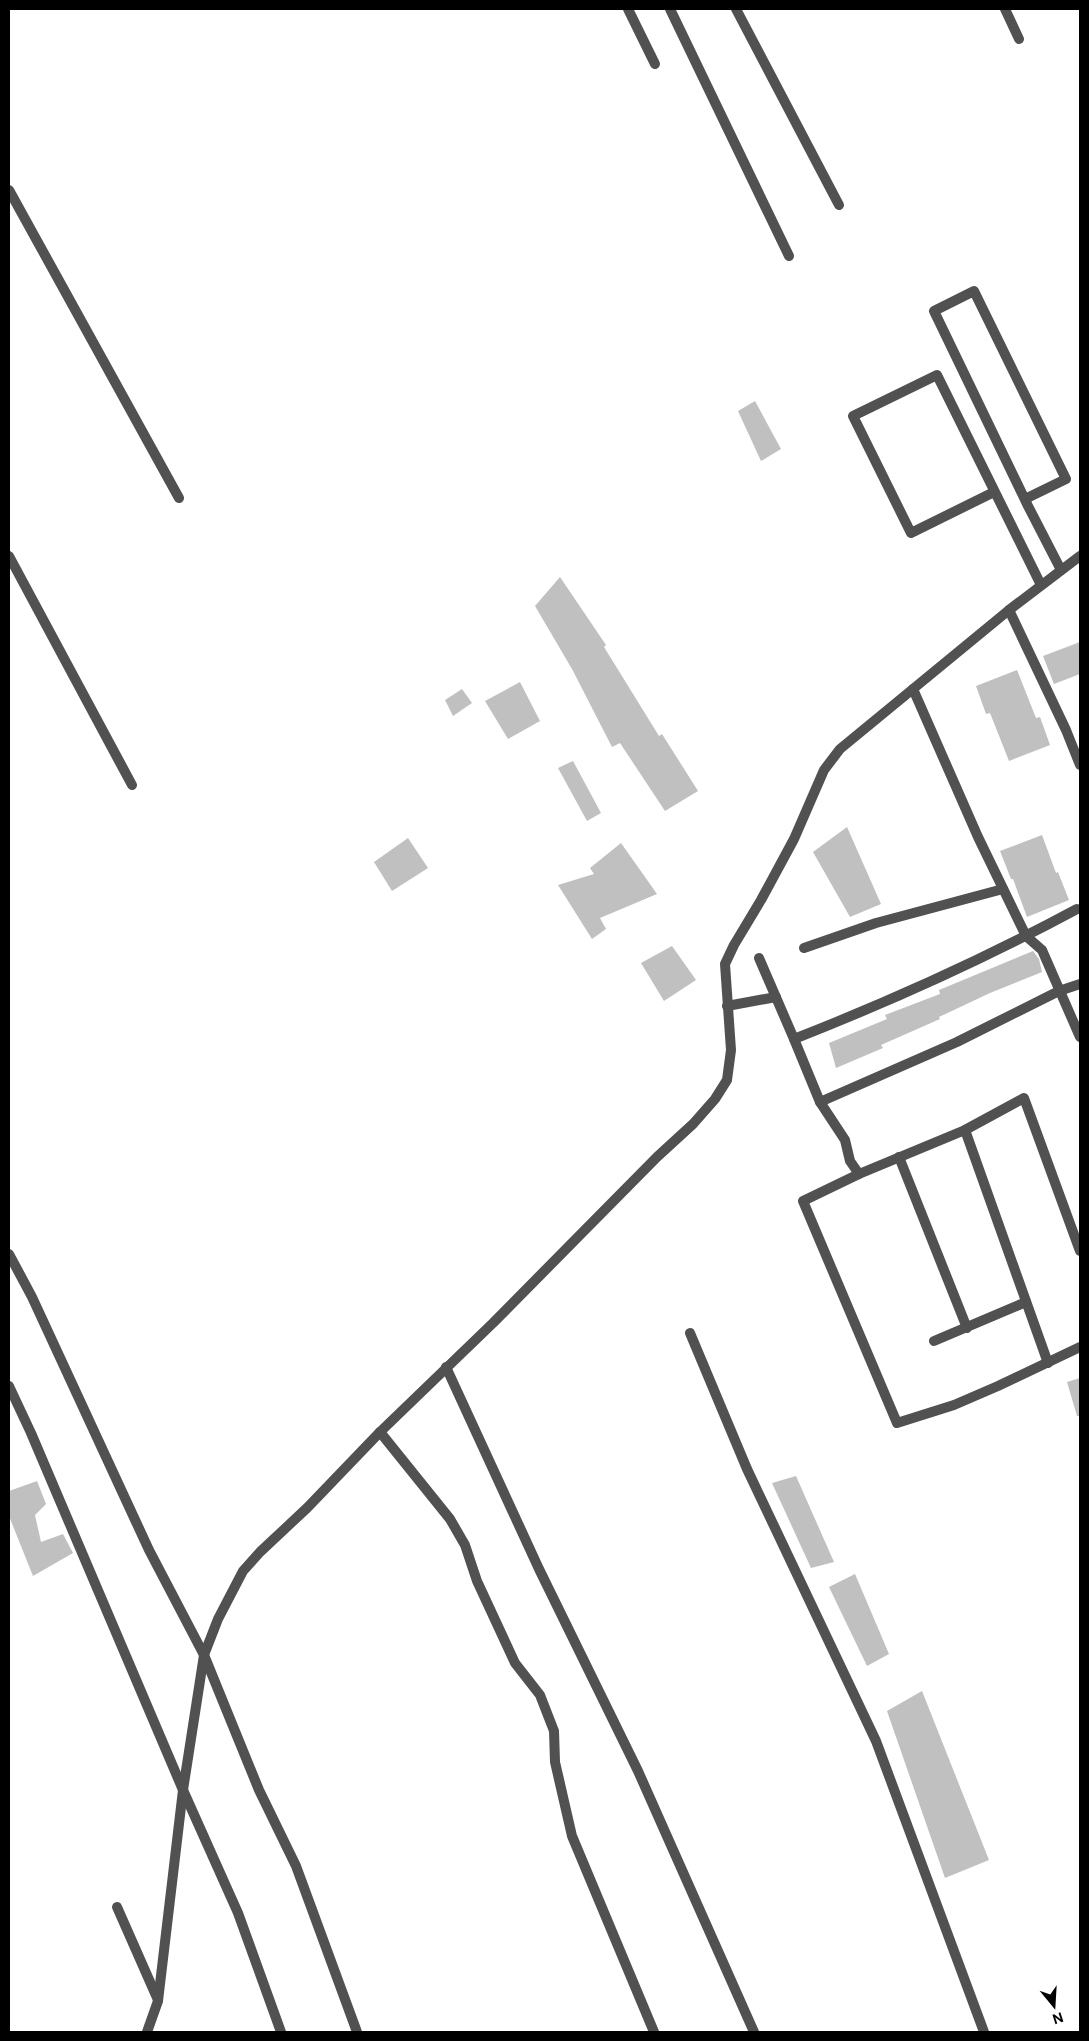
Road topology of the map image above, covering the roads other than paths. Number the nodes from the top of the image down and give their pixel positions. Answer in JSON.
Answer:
{"nodes":[{"id":1,"x":628,"y":9,"type":"edge"},
{"id":2,"x":670,"y":9,"type":"edge"},
{"id":3,"x":736,"y":9,"type":"edge"},
{"id":4,"x":1005,"y":9,"type":"edge"},
{"id":5,"x":1019,"y":39,"type":"dead end"},
{"id":6,"x":655,"y":64,"type":"dead end"},
{"id":7,"x":9,"y":190,"type":"edge"},
{"id":8,"x":839,"y":205,"type":"dead end"},
{"id":9,"x":788,"y":256,"type":"dead end"},
{"id":10,"x":994,"y":492,"type":"junction"},
{"id":11,"x":179,"y":498,"type":"dead end"},
{"id":12,"x":1025,"y":499,"type":"junction"},
{"id":13,"x":9,"y":556,"type":"edge"},
{"id":14,"x":1080,"y":556,"type":"edge"},
{"id":15,"x":1061,"y":570,"type":"junction"},
{"id":16,"x":1041,"y":585,"type":"junction"},
{"id":17,"x":1009,"y":610,"type":"junction"},
{"id":18,"x":913,"y":689,"type":"junction"},
{"id":19,"x":1080,"y":765,"type":"edge"},
{"id":20,"x":132,"y":785,"type":"dead end"},
{"id":21,"x":1003,"y":890,"type":"junction"},
{"id":22,"x":1077,"y":909,"type":"dead end"},
{"id":23,"x":1026,"y":936,"type":"junction"},
{"id":24,"x":804,"y":948,"type":"dead end"},
{"id":25,"x":759,"y":958,"type":"dead end"},
{"id":26,"x":1080,"y":984,"type":"edge"},
{"id":27,"x":1059,"y":991,"type":"junction"},
{"id":28,"x":776,"y":997,"type":"junction"},
{"id":29,"x":727,"y":1006,"type":"junction"},
{"id":30,"x":1080,"y":1037,"type":"edge"},
{"id":31,"x":794,"y":1039,"type":"junction"},
{"id":32,"x":820,"y":1102,"type":"junction"},
{"id":33,"x":964,"y":1130,"type":"junction"},
{"id":34,"x":899,"y":1157,"type":"junction"},
{"id":35,"x":859,"y":1174,"type":"junction"},
{"id":36,"x":1080,"y":1251,"type":"edge"},
{"id":37,"x":9,"y":1254,"type":"edge"},
{"id":38,"x":1026,"y":1302,"type":"junction"},
{"id":39,"x":967,"y":1328,"type":"junction"},
{"id":40,"x":690,"y":1333,"type":"dead end"},
{"id":41,"x":934,"y":1341,"type":"dead end"},
{"id":42,"x":1080,"y":1347,"type":"edge"},
{"id":43,"x":1048,"y":1363,"type":"junction"},
{"id":44,"x":446,"y":1367,"type":"junction"},
{"id":45,"x":9,"y":1386,"type":"edge"},
{"id":46,"x":380,"y":1432,"type":"junction"},
{"id":47,"x":204,"y":1655,"type":"junction"},
{"id":48,"x":182,"y":1790,"type":"junction"},
{"id":49,"x":117,"y":1907,"type":"dead end"},
{"id":50,"x":158,"y":2001,"type":"junction"},
{"id":51,"x":147,"y":2032,"type":"edge"},
{"id":52,"x":281,"y":2032,"type":"edge"},
{"id":53,"x":357,"y":2032,"type":"edge"},
{"id":54,"x":654,"y":2032,"type":"edge"},
{"id":55,"x":754,"y":2032,"type":"edge"},
{"id":56,"x":984,"y":2032,"type":"edge"}],
"edges":[{"from":1,"to":6,"type":"street"},
{"from":2,"to":9,"type":"street"},
{"from":3,"to":8,"type":"street"},
{"from":4,"to":5,"type":"street"},
{"from":7,"to":11,"type":"street"},
{"from":10,"to":10,"type":"street"},
{"from":10,"to":16,"type":"street"},
{"from":12,"to":12,"type":"street"},
{"from":12,"to":15,"type":"street"},
{"from":13,"to":20,"type":"street"},
{"from":14,"to":15,"type":"street"},
{"from":15,"to":16,"type":"street"},
{"from":16,"to":17,"type":"street"},
{"from":17,"to":18,"type":"street"},
{"from":17,"to":19,"type":"street"},
{"from":18,"to":21,"type":"street"},
{"from":18,"to":29,"type":"street"},
{"from":21,"to":23,"type":"street"},
{"from":21,"to":24,"type":"street"},
{"from":22,"to":23,"type":"street"},
{"from":23,"to":27,"type":"street"},
{"from":23,"to":31,"type":"street"},
{"from":25,"to":28,"type":"street"},
{"from":26,"to":27,"type":"street"},
{"from":27,"to":30,"type":"street"},
{"from":27,"to":32,"type":"street"},
{"from":28,"to":29,"type":"street"},
{"from":28,"to":31,"type":"street"},
{"from":29,"to":44,"type":"street"},
{"from":31,"to":32,"type":"street"},
{"from":32,"to":35,"type":"street"},
{"from":33,"to":34,"type":"street"},
{"from":33,"to":36,"type":"street"},
{"from":33,"to":38,"type":"street"},
{"from":34,"to":35,"type":"street"},
{"from":34,"to":39,"type":"street"},
{"from":35,"to":43,"type":"street"},
{"from":37,"to":47,"type":"street"},
{"from":38,"to":39,"type":"street"},
{"from":38,"to":43,"type":"street"},
{"from":39,"to":41,"type":"street"},
{"from":40,"to":56,"type":"street"},
{"from":42,"to":43,"type":"street"},
{"from":44,"to":46,"type":"street"},
{"from":44,"to":55,"type":"street"},
{"from":45,"to":48,"type":"street"},
{"from":46,"to":47,"type":"street"},
{"from":46,"to":54,"type":"street"},
{"from":47,"to":48,"type":"street"},
{"from":47,"to":53,"type":"street"},
{"from":48,"to":50,"type":"street"},
{"from":48,"to":52,"type":"street"},
{"from":49,"to":50,"type":"street"},
{"from":50,"to":51,"type":"street"}]}
